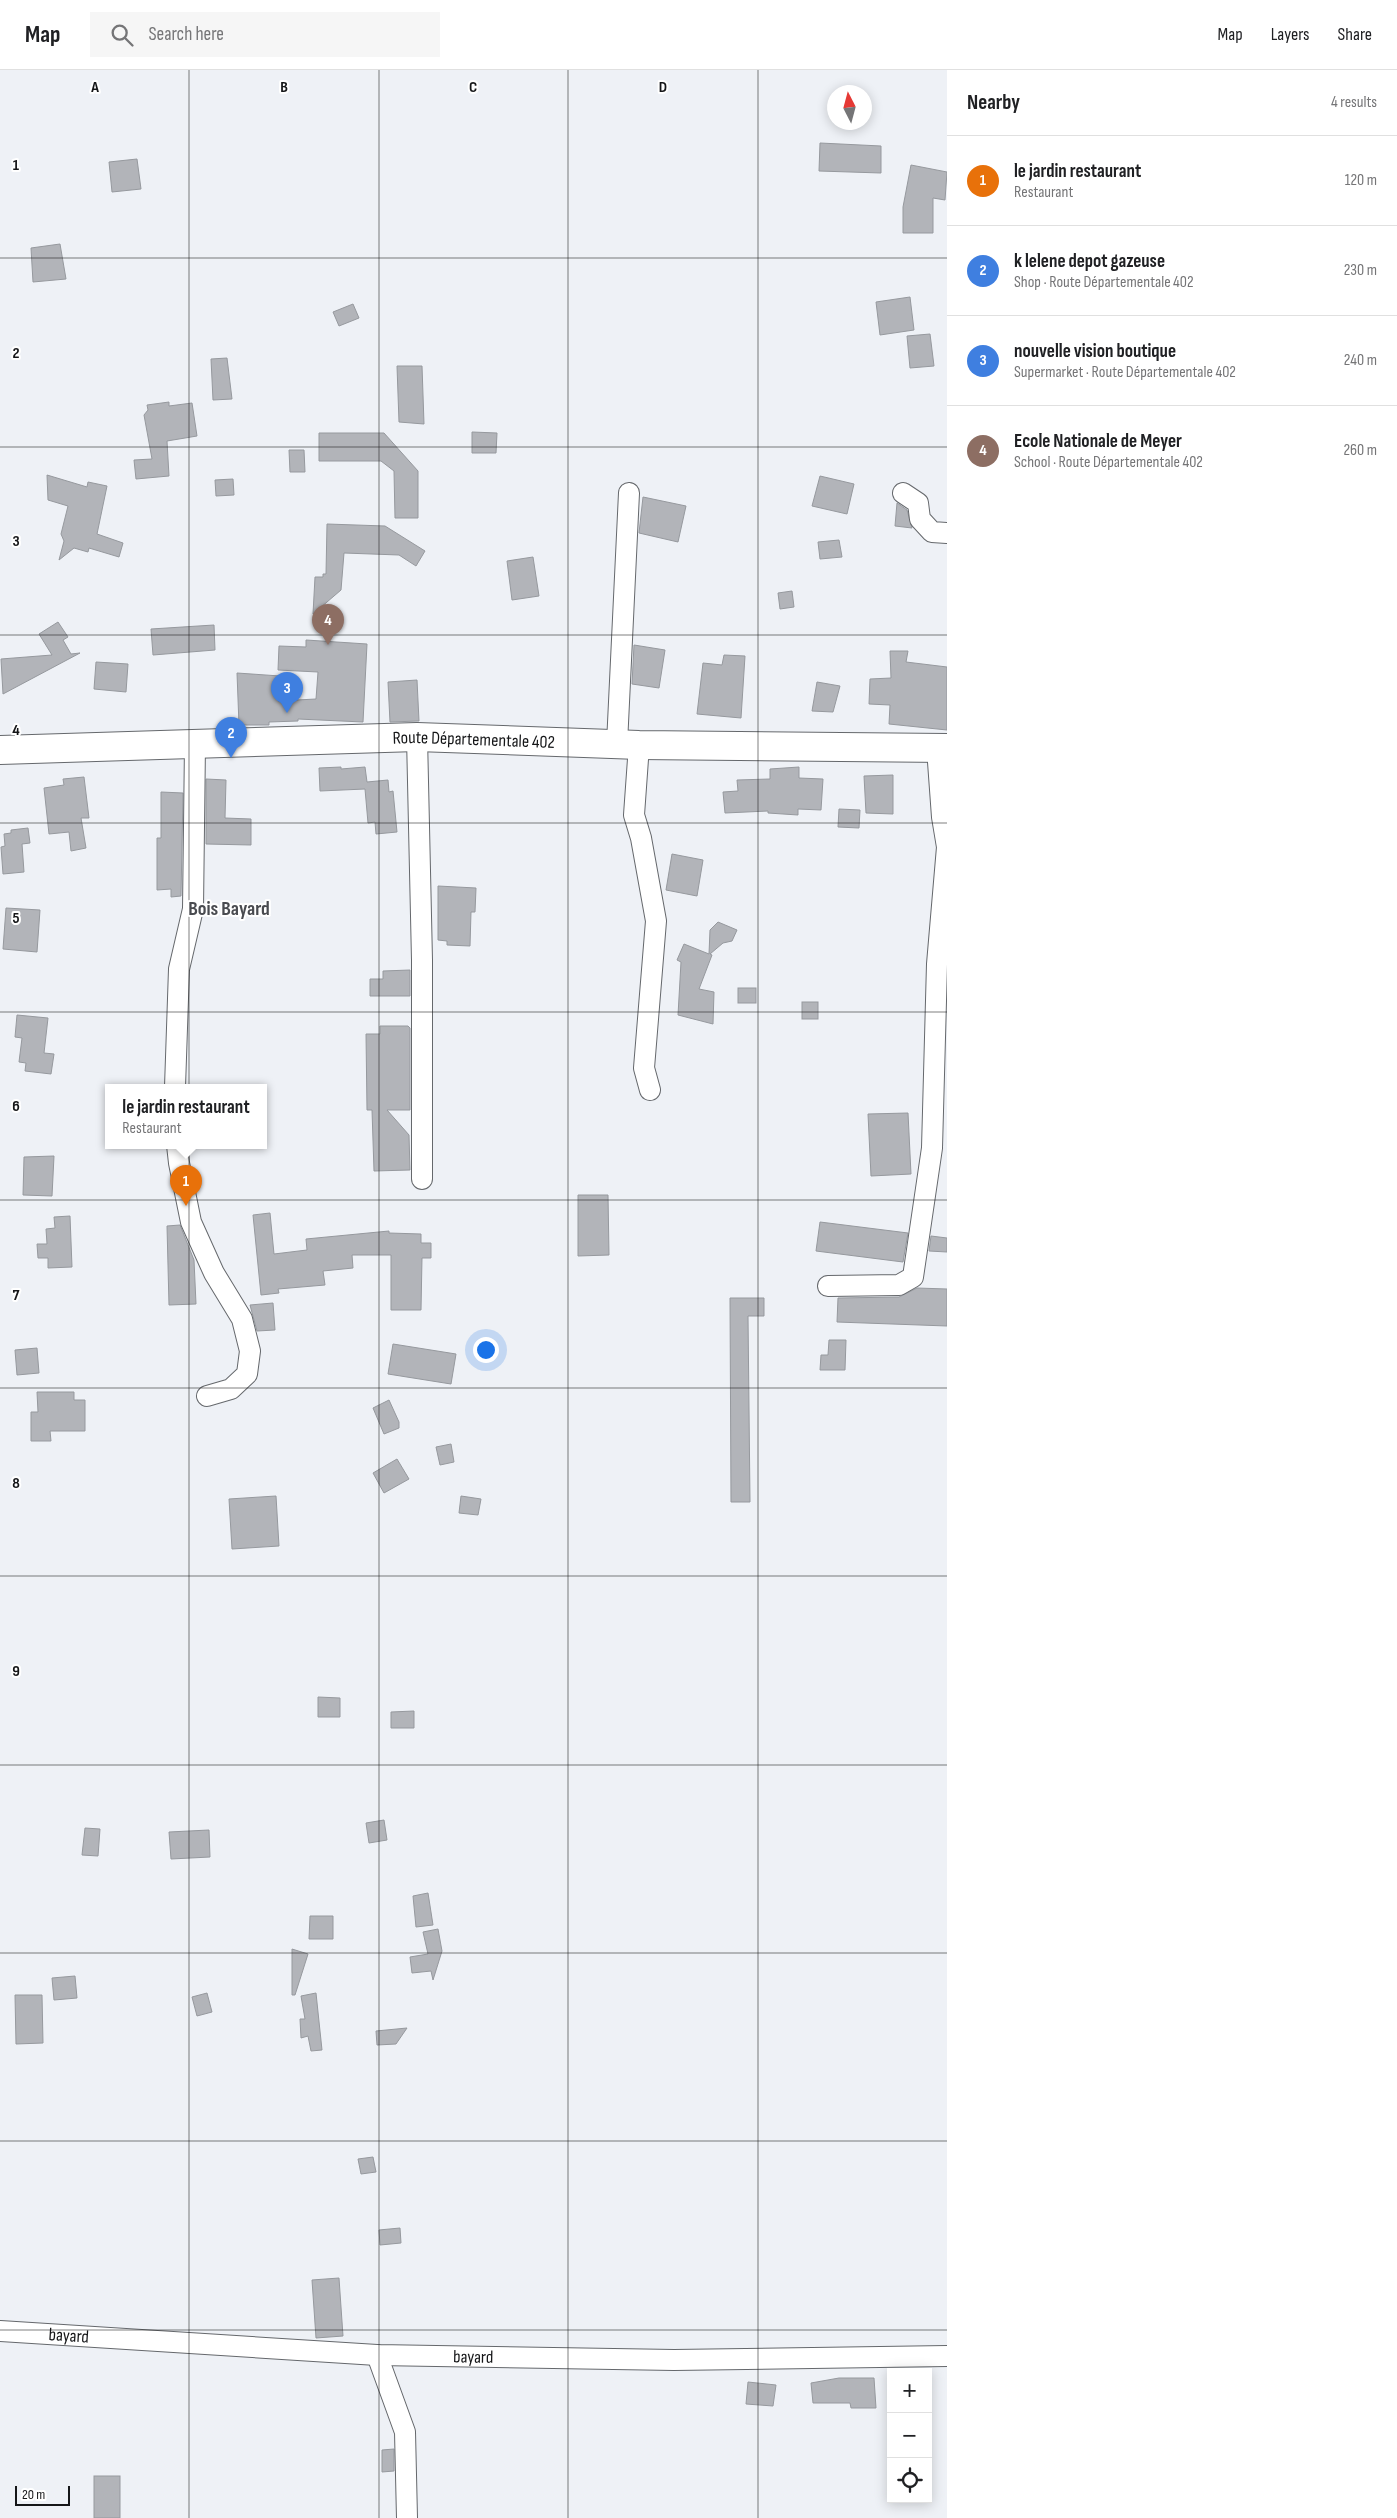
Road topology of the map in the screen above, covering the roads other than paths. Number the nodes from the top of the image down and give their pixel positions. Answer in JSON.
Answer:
{"nodes":[{"id":1,"x":630,"y":493,"type":"dead end"},
{"id":2,"x":903,"y":493,"type":"dead end"},
{"id":3,"x":947,"y":533,"type":"edge"},
{"id":4,"x":417,"y":737,"type":"junction"},
{"id":5,"x":195,"y":744,"type":"junction"},
{"id":6,"x":628,"y":745,"type":"junction"},
{"id":7,"x":942,"y":748,"type":"edge"},
{"id":8,"x":0,"y":750,"type":"edge"},
{"id":9,"x":175,"y":1084,"type":"edge"},
{"id":10,"x":650,"y":1090,"type":"dead end"},
{"id":11,"x":177,"y":1149,"type":"edge"},
{"id":12,"x":422,"y":1179,"type":"dead end"},
{"id":13,"x":828,"y":1286,"type":"dead end"},
{"id":14,"x":207,"y":1396,"type":"dead end"},
{"id":15,"x":0,"y":2331,"type":"edge"},
{"id":16,"x":377,"y":2355,"type":"junction"},
{"id":17,"x":947,"y":2356,"type":"edge"},
{"id":18,"x":406,"y":2518,"type":"edge"}],
"edges":[{"from":1,"to":6,"type":"street"},
{"from":2,"to":3,"type":"street"},
{"from":4,"to":5,"type":"main road","name":"Route Départementale 402"},
{"from":4,"to":6,"type":"main road","name":"Route Départementale 402"},
{"from":4,"to":12,"type":"street"},
{"from":5,"to":8,"type":"main road","name":"Route Départementale 402"},
{"from":5,"to":9,"type":"street"},
{"from":6,"to":7,"type":"main road","name":"Route Départementale 402"},
{"from":6,"to":10,"type":"street"},
{"from":7,"to":13,"type":"street"},
{"from":11,"to":14,"type":"street"},
{"from":15,"to":16,"type":"street","name":"bayard"},
{"from":16,"to":17,"type":"street","name":"bayard"},
{"from":16,"to":18,"type":"street"}]}
